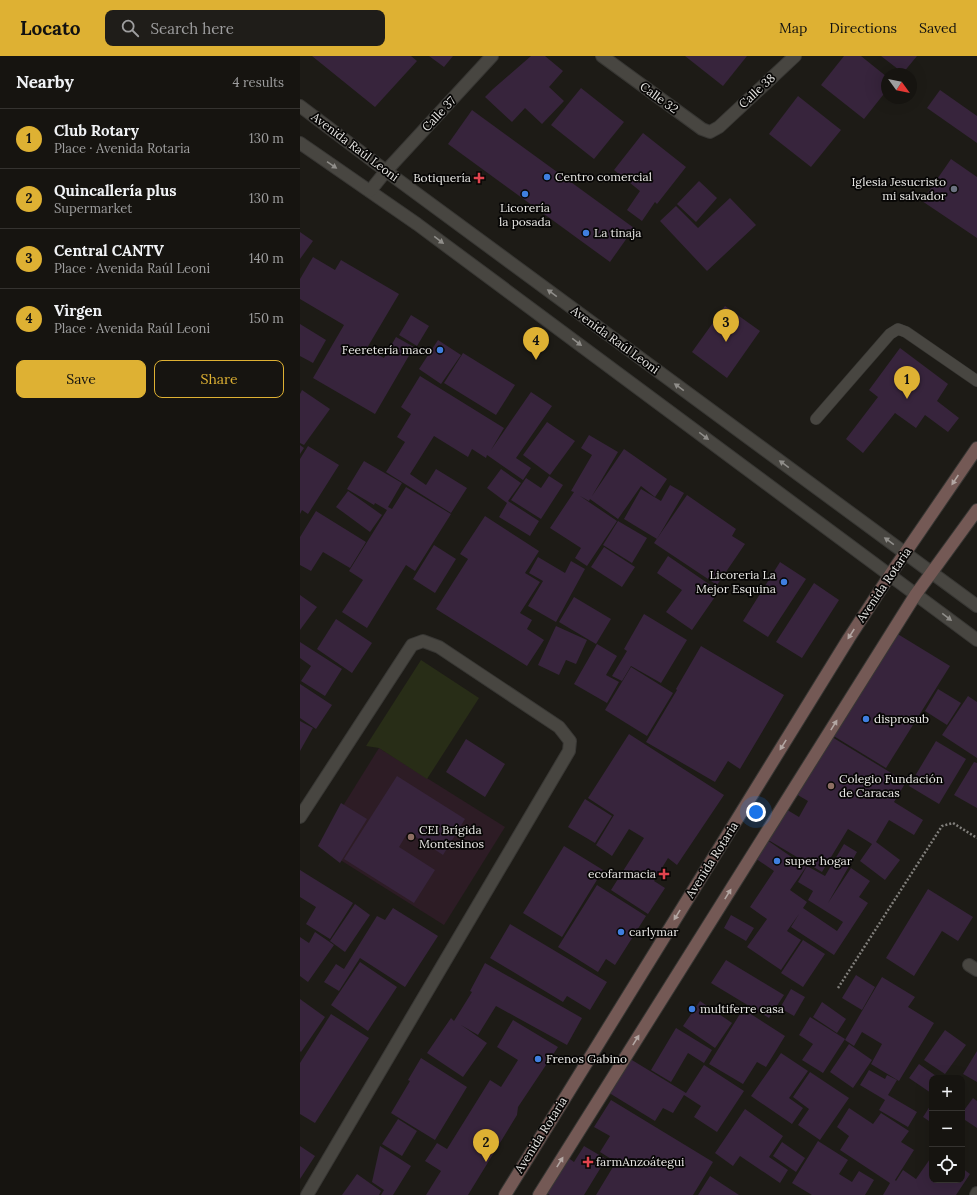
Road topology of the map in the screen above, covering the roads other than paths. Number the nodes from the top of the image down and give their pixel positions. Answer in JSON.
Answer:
{"nodes":[{"id":1,"x":492,"y":56,"type":"edge"},
{"id":2,"x":602,"y":56,"type":"edge"},
{"id":3,"x":795,"y":56,"type":"edge"},
{"id":4,"x":300,"y":106,"type":"edge"},
{"id":5,"x":719,"y":127,"type":"joint"},
{"id":6,"x":300,"y":143,"type":"edge"},
{"id":7,"x":386,"y":171,"type":"junction"},
{"id":8,"x":370,"y":191,"type":"junction"},
{"id":9,"x":977,"y":381,"type":"edge"},
{"id":10,"x":816,"y":419,"type":"dead end"},
{"id":11,"x":977,"y":448,"type":"edge"},
{"id":12,"x":977,"y":510,"type":"edge"},
{"id":13,"x":906,"y":553,"type":"junction"},
{"id":14,"x":931,"y":572,"type":"junction"},
{"id":15,"x":890,"y":575,"type":"junction"},
{"id":16,"x":916,"y":594,"type":"junction"},
{"id":17,"x":977,"y":606,"type":"edge"},
{"id":18,"x":977,"y":640,"type":"edge"},
{"id":19,"x":300,"y":817,"type":"edge"},
{"id":20,"x":307,"y":1195,"type":"edge"},
{"id":21,"x":504,"y":1195,"type":"edge"},
{"id":22,"x":539,"y":1195,"type":"edge"}],
"edges":[{"from":1,"to":7,"type":"street","name":"Calle 37"},
{"from":2,"to":5,"type":"street","name":"Calle 32"},
{"from":3,"to":5,"type":"street","name":"Calle 38"},
{"from":4,"to":7,"type":"street","name":"Avenida Raúl Leoni"},
{"from":6,"to":8,"type":"street","name":"Avenida Raúl Leoni","one_way":true},
{"from":7,"to":8,"type":"street","name":"Calle 37"},
{"from":13,"to":7,"type":"street","name":"Avenida Raúl Leoni","one_way":true},
{"from":8,"to":15,"type":"street","name":"Avenida Raúl Leoni","one_way":true},
{"from":9,"to":10,"type":"lane"},
{"from":11,"to":13,"type":"street","name":"Avenida Rotaria","one_way":true},
{"from":12,"to":14,"type":"street"},
{"from":13,"to":14,"type":"street","name":"Avenida Raúl Leoni"},
{"from":13,"to":15,"type":"street","name":"Avenida Rotaria"},
{"from":14,"to":16,"type":"street"},
{"from":14,"to":17,"type":"street","name":"Avenida Raúl Leoni"},
{"from":15,"to":16,"type":"street","name":"Avenida Raúl Leoni"},
{"from":15,"to":21,"type":"street","name":"Avenida Rotaria","one_way":true},
{"from":16,"to":18,"type":"street","name":"Avenida Raúl Leoni","one_way":true},
{"from":22,"to":16,"type":"street","one_way":true},
{"from":19,"to":20,"type":"street"}]}
